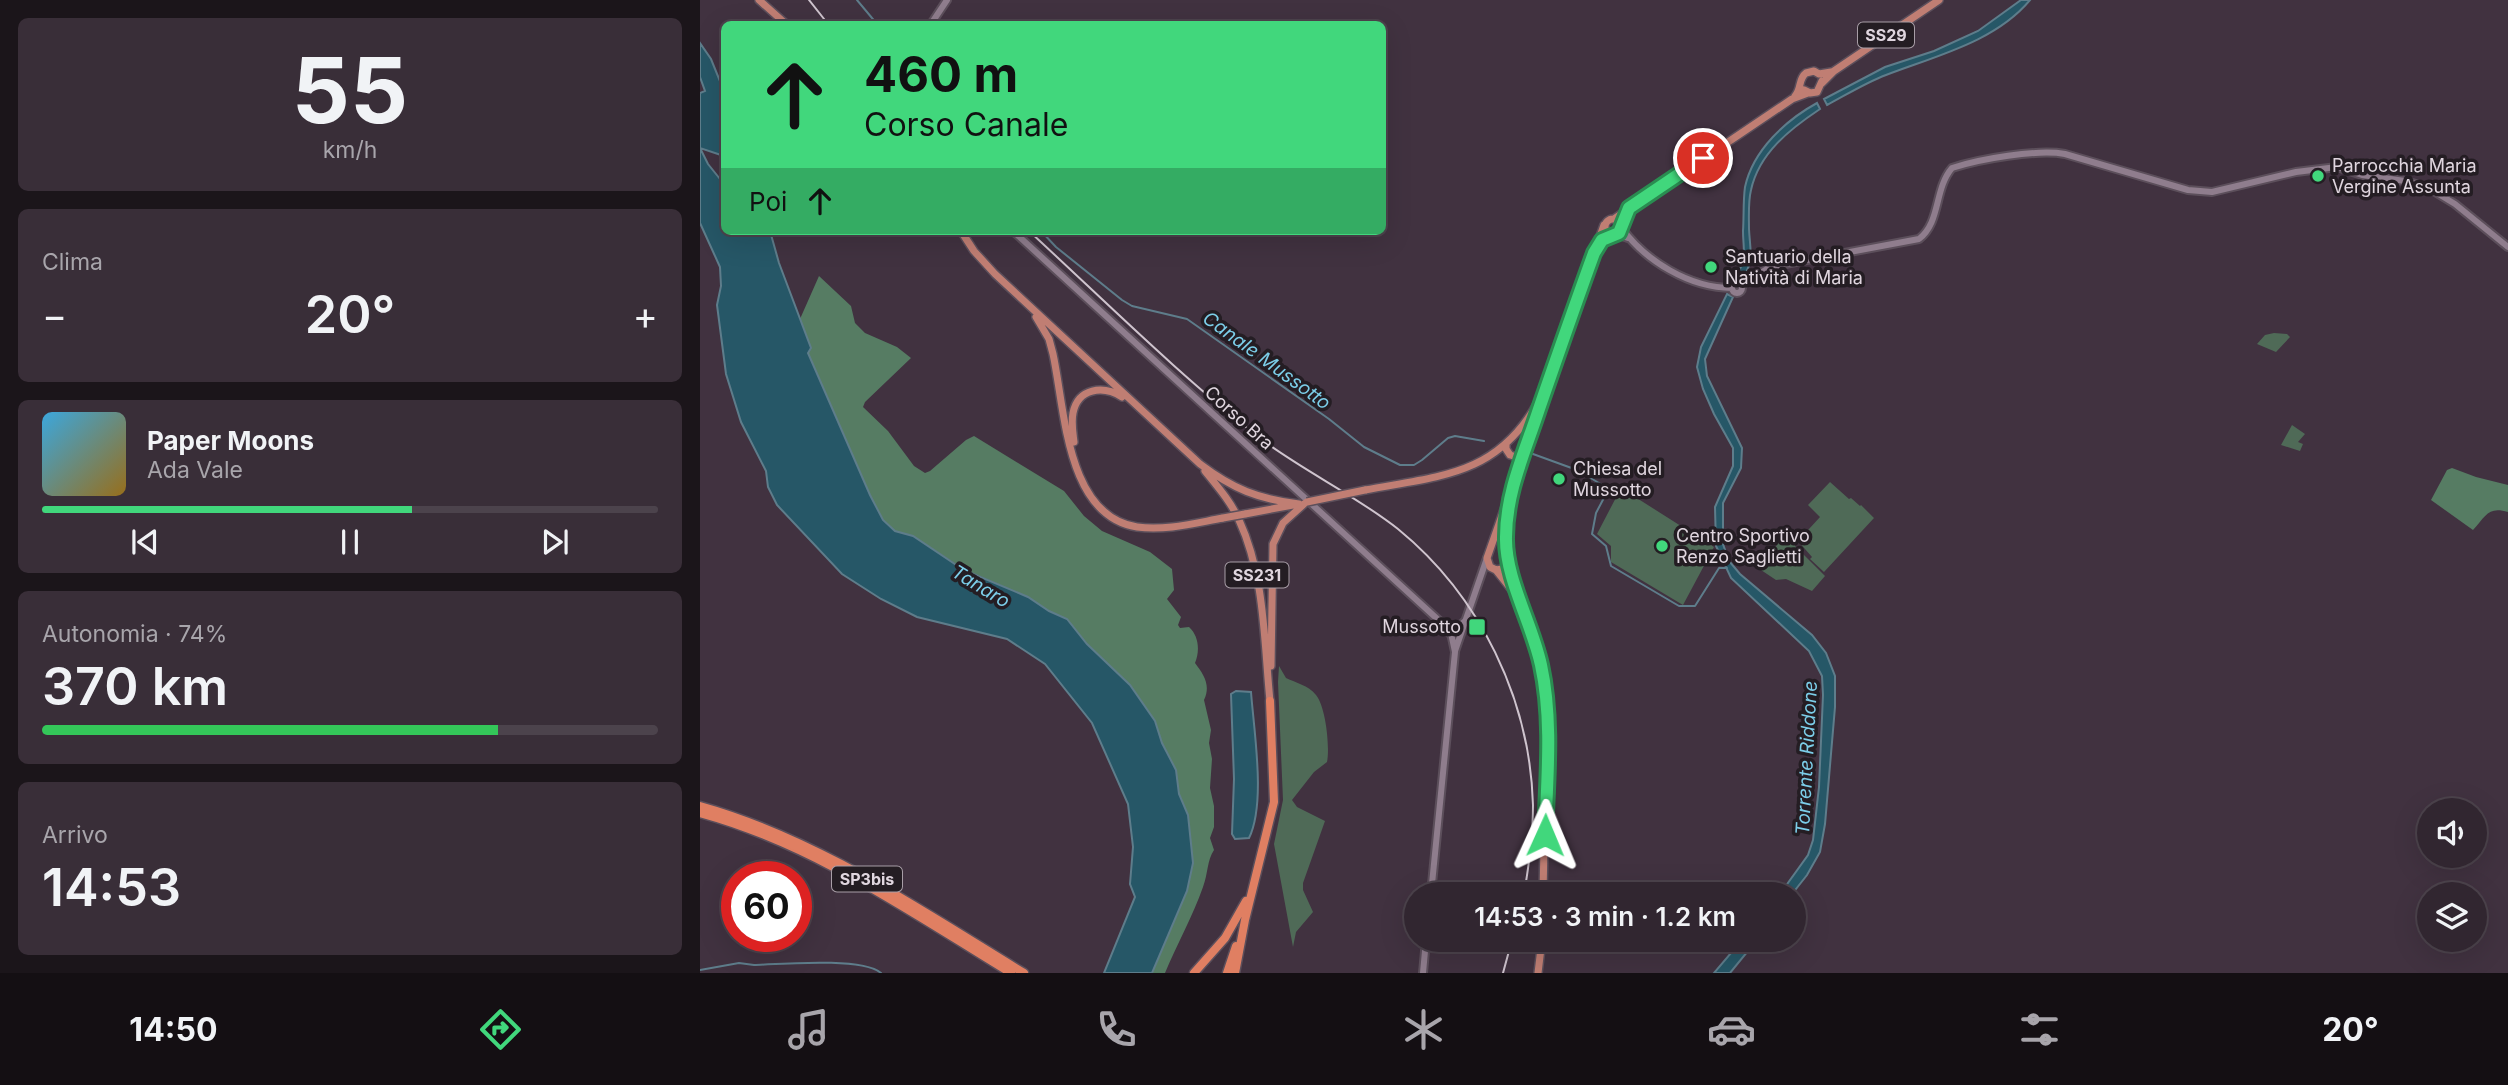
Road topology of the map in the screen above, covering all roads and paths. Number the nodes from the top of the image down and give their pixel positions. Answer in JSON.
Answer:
{"nodes":[{"id":1,"x":759,"y":0,"type":"edge"},
{"id":2,"x":947,"y":0,"type":"edge"},
{"id":3,"x":1939,"y":0,"type":"edge"},
{"id":4,"x":783,"y":21,"type":"edge"},
{"id":5,"x":933,"y":21,"type":"edge"},
{"id":6,"x":1834,"y":71,"type":"junction"},
{"id":7,"x":1819,"y":74,"type":"junction"},
{"id":8,"x":1822,"y":83,"type":"junction"},
{"id":9,"x":1801,"y":86,"type":"junction"},
{"id":10,"x":1808,"y":93,"type":"junction"},
{"id":11,"x":1792,"y":99,"type":"junction"},
{"id":12,"x":1629,"y":208,"type":"junction"},
{"id":13,"x":1614,"y":219,"type":"junction"},
{"id":14,"x":1604,"y":225,"type":"junction"},
{"id":15,"x":1621,"y":225,"type":"junction"},
{"id":16,"x":964,"y":235,"type":"edge"},
{"id":17,"x":1017,"y":235,"type":"edge"},
{"id":18,"x":1613,"y":235,"type":"junction"},
{"id":19,"x":1630,"y":239,"type":"junction"},
{"id":20,"x":2508,"y":247,"type":"edge"},
{"id":21,"x":1594,"y":253,"type":"junction"},
{"id":22,"x":1027,"y":305,"type":"junction"},
{"id":23,"x":1544,"y":392,"type":"junction"},
{"id":24,"x":1164,"y":431,"type":"junction"},
{"id":25,"x":1513,"y":437,"type":"junction"},
{"id":26,"x":1506,"y":444,"type":"junction"},
{"id":27,"x":1524,"y":452,"type":"junction"},
{"id":28,"x":1510,"y":455,"type":"junction"},
{"id":29,"x":1491,"y":457,"type":"junction"},
{"id":30,"x":1200,"y":464,"type":"junction"},
{"id":31,"x":1077,"y":467,"type":"junction"},
{"id":32,"x":1517,"y":472,"type":"junction"},
{"id":33,"x":1508,"y":503,"type":"junction"},
{"id":34,"x":1303,"y":504,"type":"junction"},
{"id":35,"x":1489,"y":555,"type":"junction"},
{"id":36,"x":1507,"y":559,"type":"junction"},
{"id":37,"x":1494,"y":569,"type":"junction"},
{"id":38,"x":1482,"y":573,"type":"junction"},
{"id":39,"x":1521,"y":602,"type":"junction"},
{"id":40,"x":1456,"y":634,"type":"junction"},
{"id":41,"x":1270,"y":701,"type":"junction"},
{"id":42,"x":700,"y":806,"type":"edge"},
{"id":43,"x":700,"y":813,"type":"edge"},
{"id":44,"x":1432,"y":882,"type":"edge"},
{"id":45,"x":1544,"y":882,"type":"edge"},
{"id":46,"x":1252,"y":889,"type":"junction"},
{"id":47,"x":1245,"y":920,"type":"junction"},
{"id":48,"x":1425,"y":952,"type":"edge"},
{"id":49,"x":1541,"y":952,"type":"edge"},
{"id":50,"x":1228,"y":970,"type":"edge"},
{"id":51,"x":1011,"y":973,"type":"edge"},
{"id":52,"x":1024,"y":973,"type":"edge"},
{"id":53,"x":1194,"y":973,"type":"edge"},
{"id":54,"x":1235,"y":973,"type":"edge"},
{"id":55,"x":1423,"y":973,"type":"edge"},
{"id":56,"x":1538,"y":973,"type":"edge"}],
"edges":[{"from":1,"to":4,"type":"main road"},
{"from":2,"to":5,"type":"main road"},
{"from":3,"to":6,"type":"main road","number":"SS29"},
{"from":6,"to":7,"type":"main road","number":"SS29"},
{"from":6,"to":8,"type":"main road","number":"SS29"},
{"from":7,"to":8,"type":"main road"},
{"from":7,"to":9,"type":"main road"},
{"from":8,"to":10,"type":"main road"},
{"from":9,"to":10,"type":"main road"},
{"from":9,"to":11,"type":"main road"},
{"from":10,"to":11,"type":"main road"},
{"from":11,"to":12,"type":"main road"},
{"from":12,"to":13,"type":"main road"},
{"from":12,"to":15,"type":"main road"},
{"from":13,"to":14,"type":"main road"},
{"from":13,"to":15,"type":"main road"},
{"from":14,"to":18,"type":"main road"},
{"from":14,"to":21,"type":"main road"},
{"from":15,"to":18,"type":"main road"},
{"from":15,"to":19,"type":"main road"},
{"from":16,"to":22,"type":"main road","number":"SS231"},
{"from":17,"to":40,"type":"main road","name":"Corso Bra"},
{"from":18,"to":19,"type":"main road"},
{"from":18,"to":21,"type":"main road"},
{"from":19,"to":20,"type":"main road"},
{"from":21,"to":23,"type":"main road"},
{"from":22,"to":24,"type":"main road","number":"SS231"},
{"from":22,"to":31,"type":"main road"},
{"from":23,"to":25,"type":"main road"},
{"from":23,"to":27,"type":"main road"},
{"from":24,"to":30,"type":"main road","number":"SS231"},
{"from":24,"to":31,"type":"main road"},
{"from":25,"to":26,"type":"main road"},
{"from":25,"to":27,"type":"main road"},
{"from":26,"to":28,"type":"main road"},
{"from":26,"to":29,"type":"main road"},
{"from":27,"to":28,"type":"main road"},
{"from":27,"to":32,"type":"main road"},
{"from":28,"to":29,"type":"main road"},
{"from":28,"to":32,"type":"main road"},
{"from":29,"to":34,"type":"main road","bridge":true},
{"from":30,"to":34,"type":"main road"},
{"from":30,"to":41,"type":"main road","number":"SS231"},
{"from":31,"to":34,"type":"main road","bridge":true},
{"from":32,"to":33,"type":"main road"},
{"from":33,"to":35,"type":"main road"},
{"from":33,"to":36,"type":"main road"},
{"from":34,"to":41,"type":"main road"},
{"from":35,"to":36,"type":"main road"},
{"from":35,"to":37,"type":"main road"},
{"from":35,"to":38,"type":"main road"},
{"from":36,"to":37,"type":"main road"},
{"from":36,"to":39,"type":"main road"},
{"from":37,"to":38,"type":"main road"},
{"from":37,"to":39,"type":"main road"},
{"from":38,"to":40,"type":"main road"},
{"from":39,"to":45,"type":"main road"},
{"from":40,"to":44,"type":"main road"},
{"from":41,"to":46,"type":"highway","number":"SS231"},
{"from":42,"to":52,"type":"highway","number":"SP3bis"},
{"from":43,"to":51,"type":"highway","number":"SP3bis"},
{"from":46,"to":47,"type":"highway","number":"SS231"},
{"from":46,"to":53,"type":"highway","number":"SS231"},
{"from":47,"to":50,"type":"highway","number":"SS231"},
{"from":47,"to":54,"type":"highway"},
{"from":48,"to":55,"type":"main road"},
{"from":49,"to":56,"type":"main road"}]}
